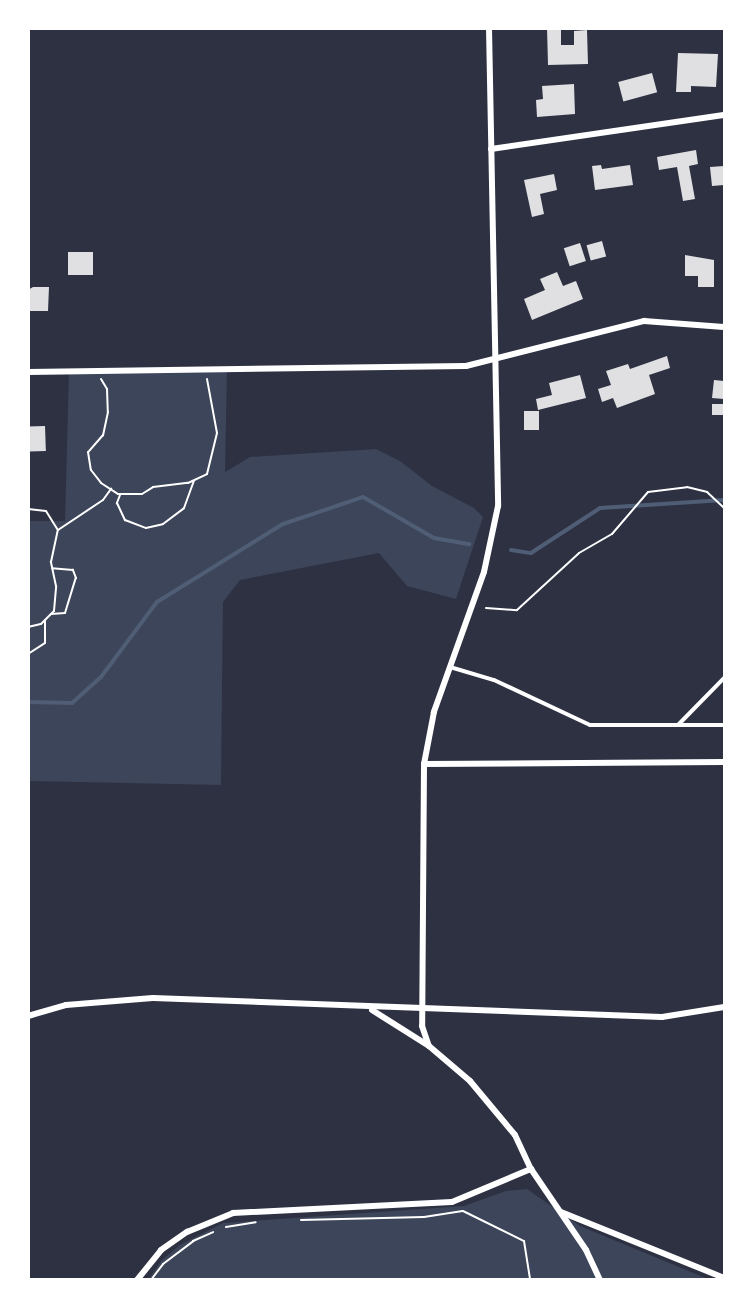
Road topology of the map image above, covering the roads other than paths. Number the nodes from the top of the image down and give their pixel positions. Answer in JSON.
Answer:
{"nodes":[{"id":1,"x":489,"y":28,"type":"edge"},
{"id":2,"x":724,"y":115,"type":"edge"},
{"id":3,"x":490,"y":149,"type":"junction"},
{"id":4,"x":724,"y":327,"type":"edge"},
{"id":5,"x":493,"y":362,"type":"junction"},
{"id":6,"x":28,"y":372,"type":"edge"},
{"id":7,"x":450,"y":667,"type":"junction"},
{"id":8,"x":724,"y":678,"type":"edge"},
{"id":9,"x":677,"y":725,"type":"junction"},
{"id":10,"x":724,"y":725,"type":"edge"},
{"id":11,"x":724,"y":762,"type":"edge"},
{"id":12,"x":424,"y":764,"type":"junction"},
{"id":13,"x":724,"y":1007,"type":"edge"},
{"id":14,"x":368,"y":1009,"type":"junction"},
{"id":15,"x":422,"y":1011,"type":"junction"},
{"id":16,"x":28,"y":1016,"type":"edge"},
{"id":17,"x":429,"y":1046,"type":"junction"},
{"id":18,"x":531,"y":1169,"type":"junction"},
{"id":19,"x":561,"y":1212,"type":"junction"},
{"id":20,"x":724,"y":1278,"type":"edge"},
{"id":21,"x":136,"y":1280,"type":"edge"},
{"id":22,"x":600,"y":1280,"type":"edge"}],
"edges":[{"from":1,"to":3,"type":"street"},
{"from":2,"to":3,"type":"street"},
{"from":3,"to":5,"type":"street"},
{"from":4,"to":5,"type":"street"},
{"from":5,"to":6,"type":"street"},
{"from":5,"to":7,"type":"street"},
{"from":7,"to":9,"type":"lane"},
{"from":7,"to":12,"type":"street"},
{"from":8,"to":9,"type":"lane"},
{"from":9,"to":10,"type":"lane"},
{"from":11,"to":12,"type":"street"},
{"from":12,"to":15,"type":"street"},
{"from":13,"to":15,"type":"street"},
{"from":14,"to":15,"type":"street"},
{"from":14,"to":16,"type":"street"},
{"from":14,"to":17,"type":"street"},
{"from":15,"to":17,"type":"street"},
{"from":17,"to":18,"type":"street"},
{"from":18,"to":19,"type":"street"},
{"from":18,"to":21,"type":"street"},
{"from":19,"to":20,"type":"street"},
{"from":19,"to":22,"type":"street"}]}
